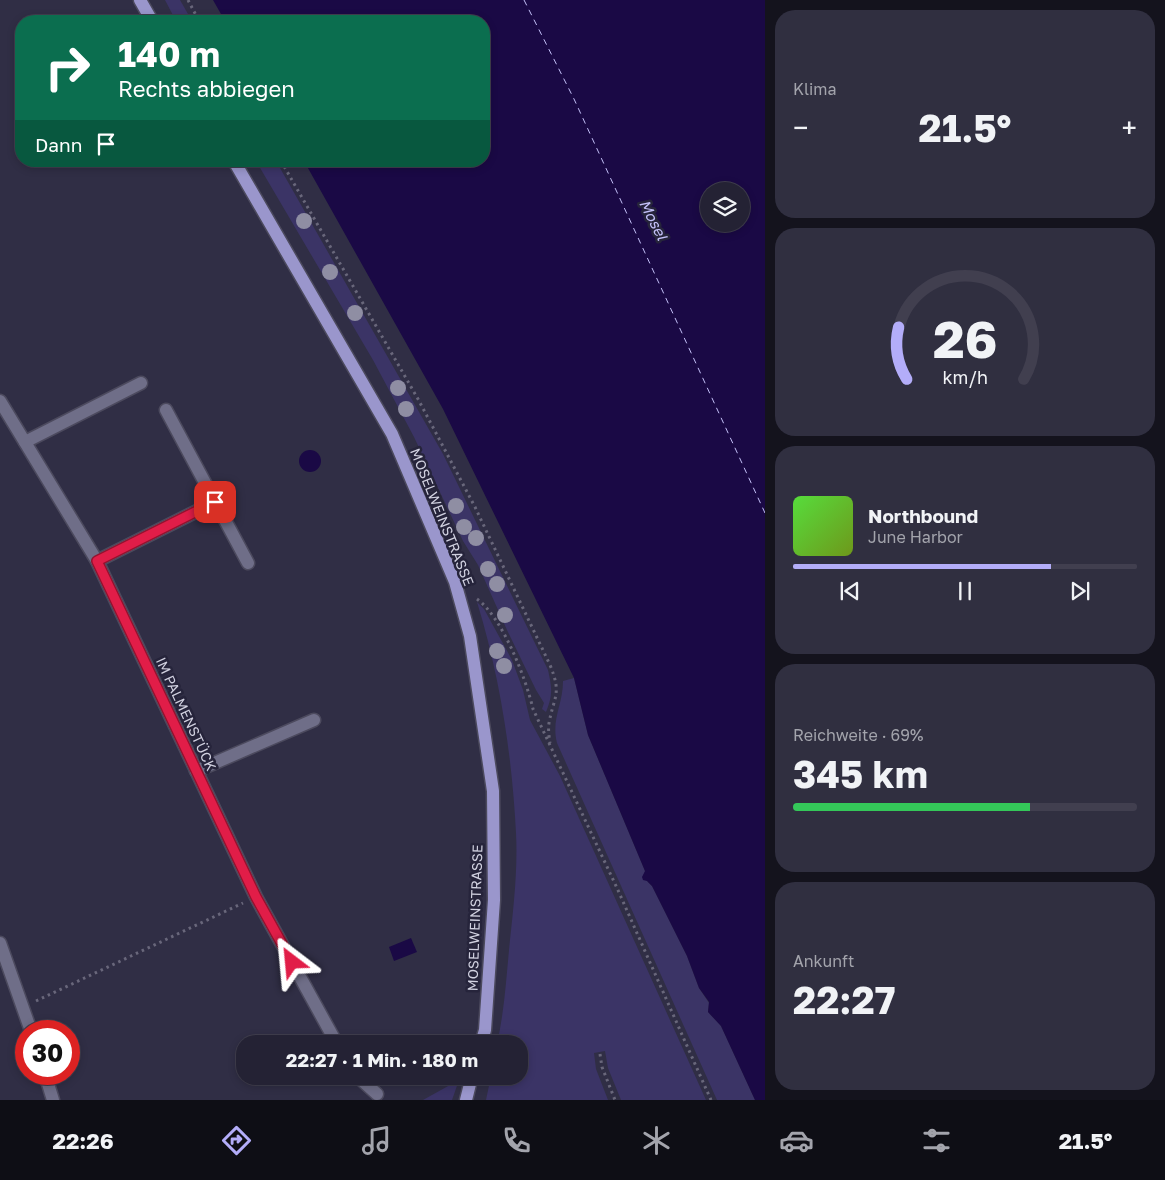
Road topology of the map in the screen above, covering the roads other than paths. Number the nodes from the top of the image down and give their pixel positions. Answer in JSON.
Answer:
{"nodes":[{"id":1,"x":140,"y":0,"type":"edge"},
{"id":2,"x":149,"y":15,"type":"edge"},
{"id":3,"x":237,"y":167,"type":"edge"},
{"id":4,"x":141,"y":383,"type":"dead end"},
{"id":5,"x":0,"y":401,"type":"edge"},
{"id":6,"x":166,"y":410,"type":"dead end"},
{"id":7,"x":25,"y":442,"type":"junction"},
{"id":8,"x":215,"y":502,"type":"junction"},
{"id":9,"x":97,"y":561,"type":"junction"},
{"id":10,"x":248,"y":563,"type":"dead end"},
{"id":11,"x":314,"y":720,"type":"dead end"},
{"id":12,"x":196,"y":771,"type":"junction"},
{"id":13,"x":0,"y":943,"type":"edge"},
{"id":14,"x":28,"y":1020,"type":"edge"},
{"id":15,"x":332,"y":1035,"type":"edge"},
{"id":16,"x":484,"y":1035,"type":"edge"},
{"id":17,"x":48,"y":1085,"type":"edge"},
{"id":18,"x":368,"y":1085,"type":"edge"},
{"id":19,"x":470,"y":1085,"type":"edge"},
{"id":20,"x":378,"y":1094,"type":"dead end"},
{"id":21,"x":53,"y":1100,"type":"edge"},
{"id":22,"x":466,"y":1100,"type":"edge"}],
"edges":[{"from":1,"to":2,"type":"main road"},
{"from":3,"to":16,"type":"main road","name":"MOSELWEINSTRASSE"},
{"from":4,"to":7,"type":"street"},
{"from":5,"to":7,"type":"street","name":"IM PALMENSTÜCK"},
{"from":6,"to":8,"type":"street"},
{"from":7,"to":9,"type":"street","name":"IM PALMENSTÜCK"},
{"from":8,"to":9,"type":"street"},
{"from":8,"to":10,"type":"street"},
{"from":9,"to":12,"type":"street","name":"IM PALMENSTÜCK"},
{"from":11,"to":12,"type":"street"},
{"from":12,"to":15,"type":"street","name":"IM PALMENSTÜCK"},
{"from":13,"to":14,"type":"street"},
{"from":17,"to":21,"type":"street"},
{"from":18,"to":20,"type":"street"},
{"from":19,"to":22,"type":"main road"}]}
